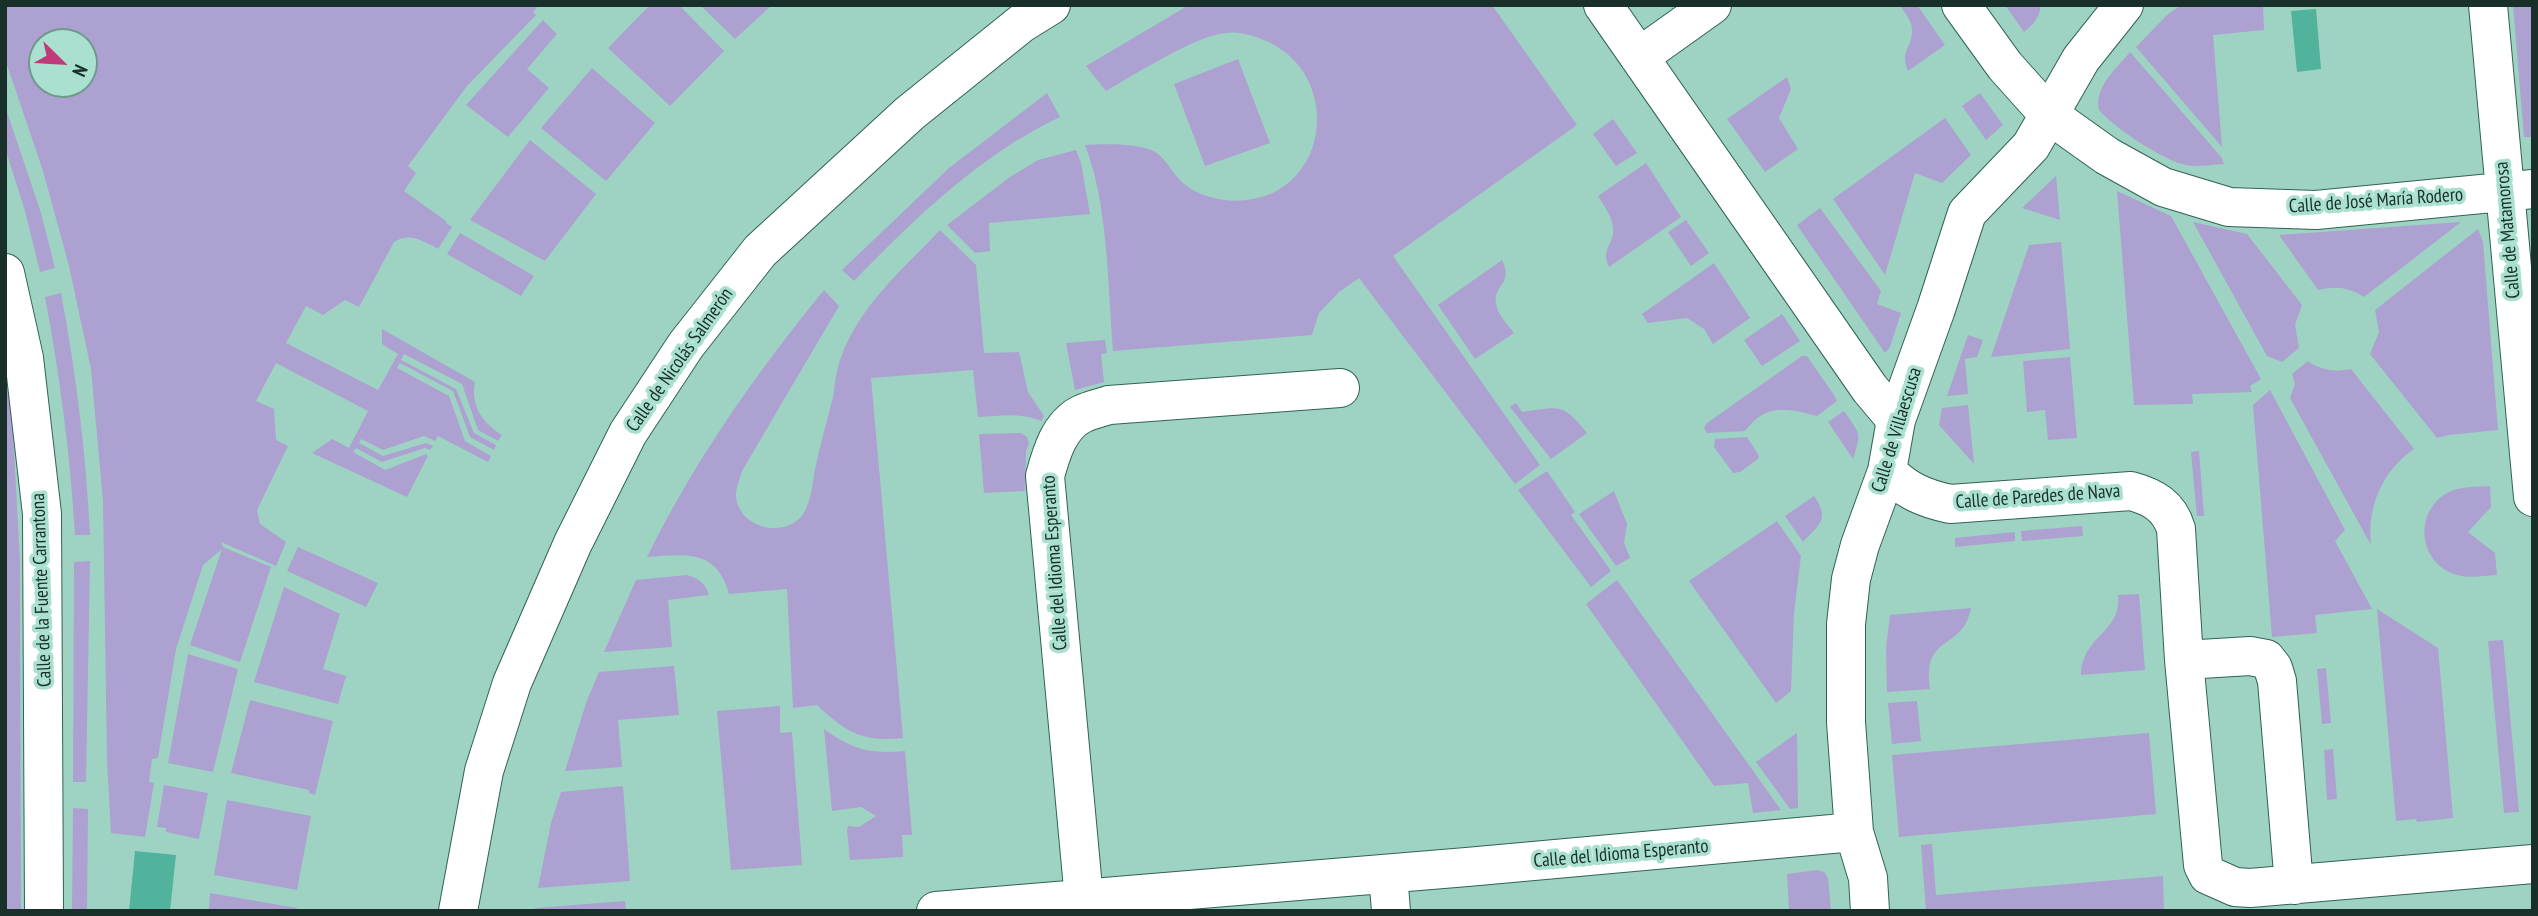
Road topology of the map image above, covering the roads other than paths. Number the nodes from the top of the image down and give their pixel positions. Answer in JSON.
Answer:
{"nodes":[{"id":1,"x":1051,"y":5,"type":"edge"},
{"id":2,"x":1603,"y":5,"type":"edge"},
{"id":3,"x":1712,"y":5,"type":"edge"},
{"id":4,"x":1961,"y":5,"type":"edge"},
{"id":5,"x":2124,"y":5,"type":"edge"},
{"id":6,"x":2488,"y":5,"type":"edge"},
{"id":7,"x":1639,"y":57,"type":"junction"},
{"id":8,"x":2048,"y":114,"type":"junction"},
{"id":9,"x":2519,"y":190,"type":"edge"},
{"id":10,"x":5,"y":273,"type":"edge"},
{"id":11,"x":1340,"y":388,"type":"dead end"},
{"id":12,"x":1896,"y":420,"type":"junction"},
{"id":13,"x":1886,"y":471,"type":"junction"},
{"id":14,"x":2533,"y":497,"type":"edge"},
{"id":15,"x":2184,"y":660,"type":"junction"},
{"id":16,"x":1854,"y":832,"type":"junction"},
{"id":17,"x":2533,"y":864,"type":"edge"},
{"id":18,"x":2294,"y":884,"type":"junction"},
{"id":19,"x":1390,"y":892,"type":"edge"},
{"id":20,"x":1231,"y":899,"type":"edge"},
{"id":21,"x":1084,"y":900,"type":"junction"},
{"id":22,"x":44,"y":911,"type":"edge"},
{"id":23,"x":458,"y":911,"type":"edge"},
{"id":24,"x":936,"y":911,"type":"edge"},
{"id":25,"x":1870,"y":911,"type":"edge"}],
"edges":[{"from":1,"to":23,"type":"street","name":"Calle de Nicolás Salmerón"},
{"from":2,"to":7,"type":"street"},
{"from":3,"to":7,"type":"street"},
{"from":4,"to":8,"type":"street","name":"Calle de José María Rodero"},
{"from":5,"to":8,"type":"street","name":"Calle de Villaescusa"},
{"from":6,"to":9,"type":"street","name":"Calle de Matamorosa"},
{"from":7,"to":12,"type":"street"},
{"from":8,"to":9,"type":"street","name":"Calle de José María Rodero"},
{"from":8,"to":12,"type":"street","name":"Calle de Villaescusa"},
{"from":9,"to":14,"type":"street","name":"Calle de Matamorosa"},
{"from":10,"to":22,"type":"street","name":"Calle de la Fuente Carrantona"},
{"from":11,"to":21,"type":"street","name":"Calle del Idioma Esperanto"},
{"from":12,"to":13,"type":"street","name":"Calle de Villaescusa"},
{"from":13,"to":15,"type":"street","name":"Calle de Paredes de Nava"},
{"from":13,"to":16,"type":"street","name":"Calle de Villaescusa"},
{"from":15,"to":18,"type":"street","name":"Calle de Paredes de Nava"},
{"from":15,"to":18,"type":"street"},
{"from":16,"to":19,"type":"street","name":"Calle del Idioma Esperanto"},
{"from":16,"to":25,"type":"street","name":"Calle de Villaescusa"},
{"from":17,"to":18,"type":"street","name":"Calle de Paredes de Nava"},
{"from":19,"to":20,"type":"street","name":"Calle del Idioma Esperanto"},
{"from":20,"to":21,"type":"street","name":"Calle del Idioma Esperanto"},
{"from":21,"to":24,"type":"street","name":"Calle del Idioma Esperanto"}]}
